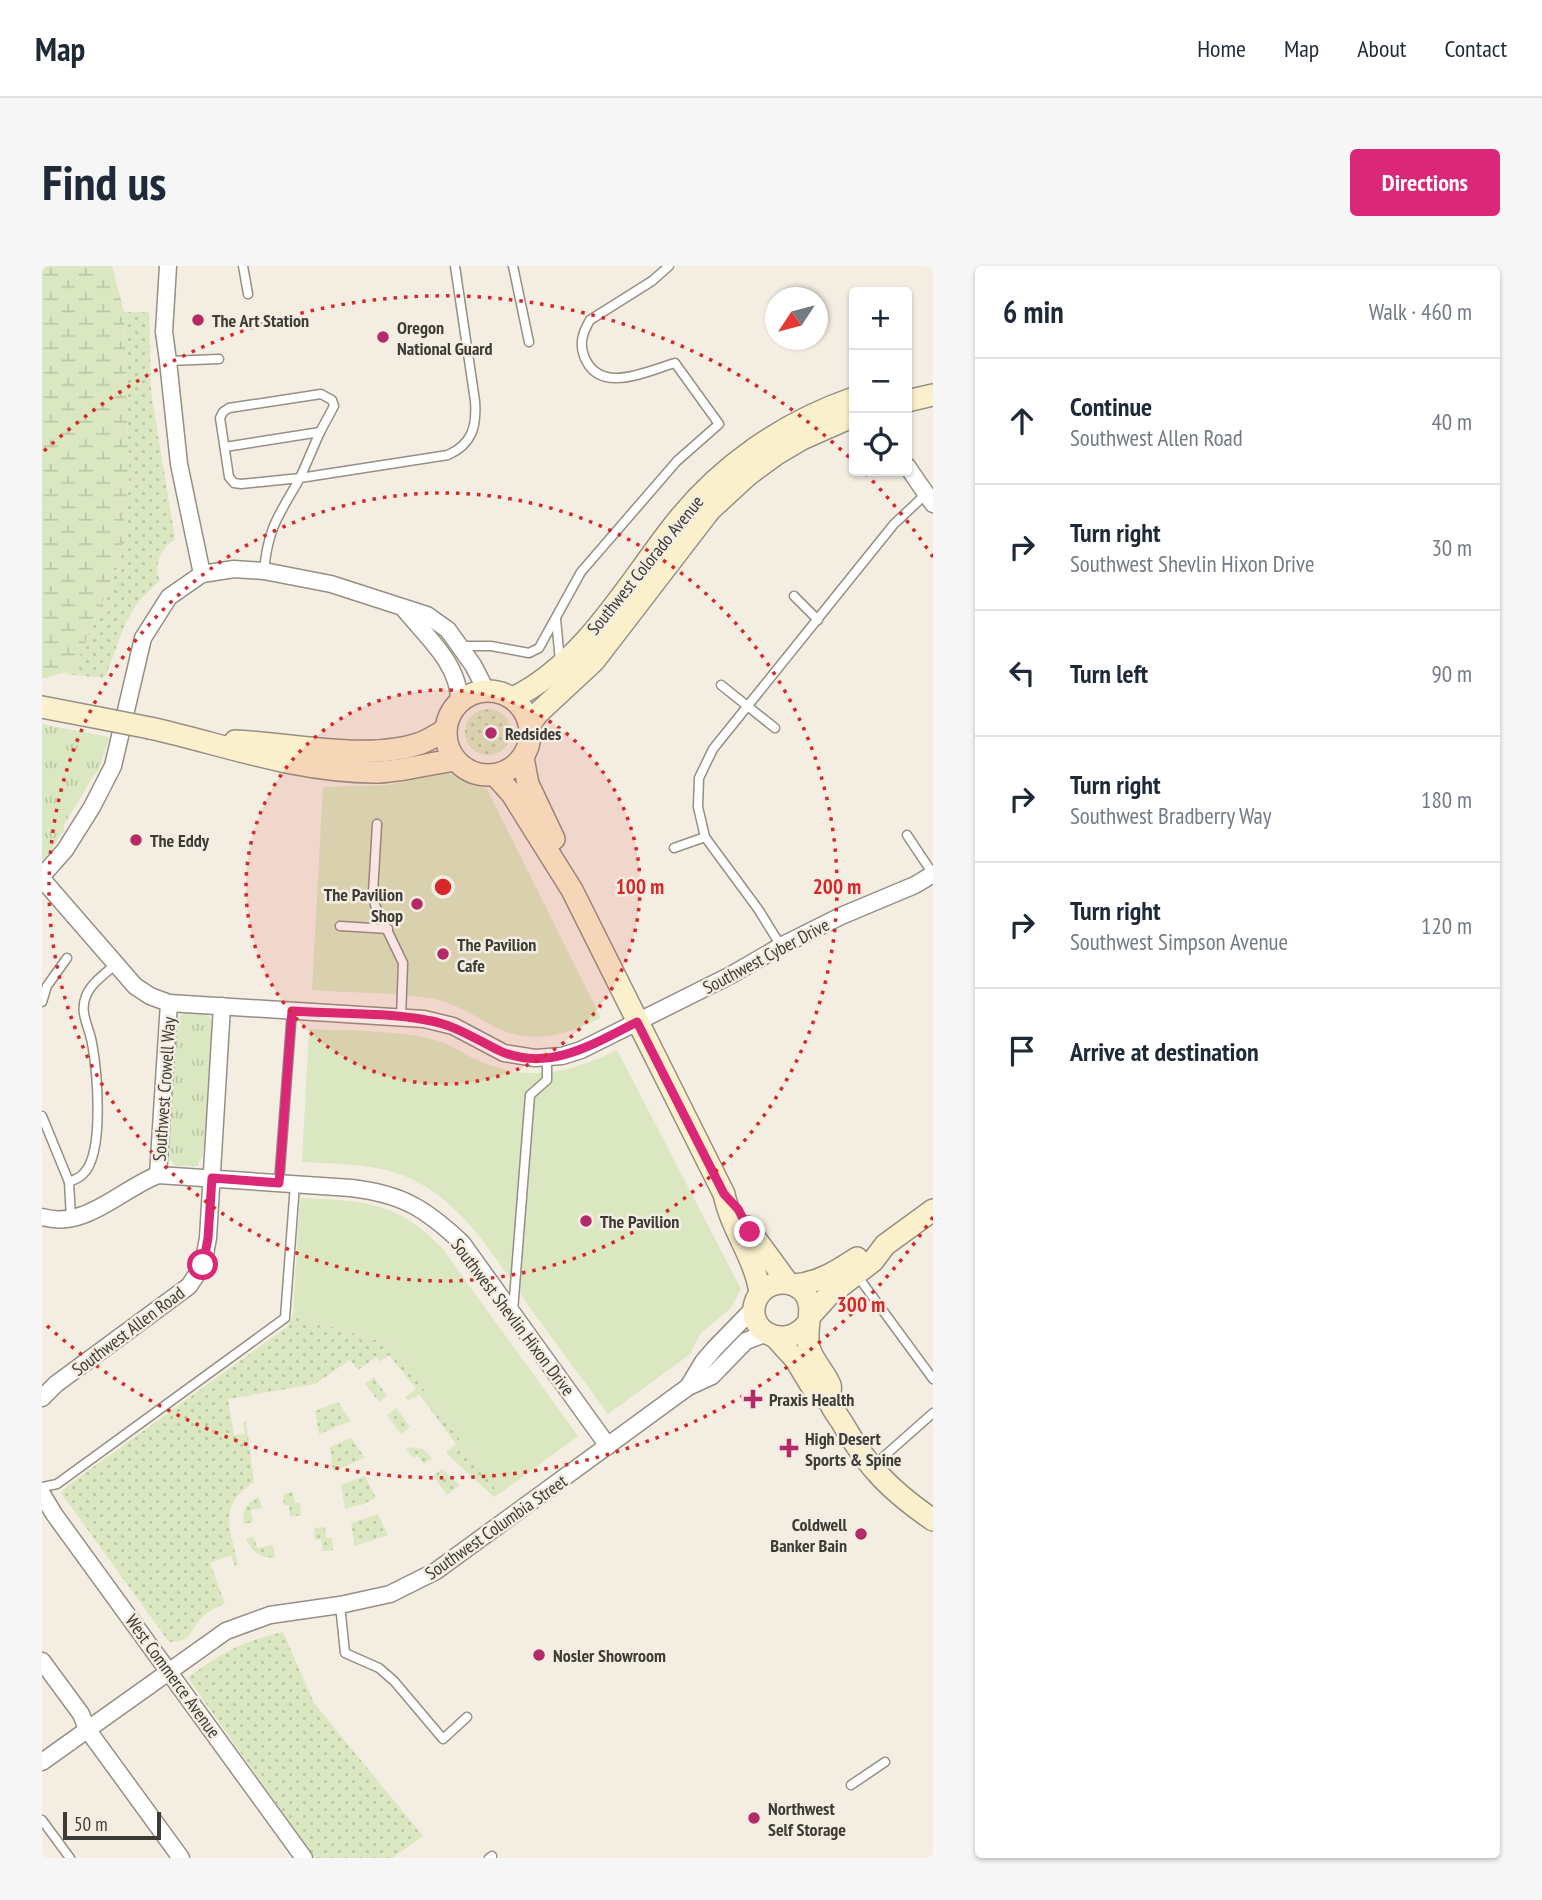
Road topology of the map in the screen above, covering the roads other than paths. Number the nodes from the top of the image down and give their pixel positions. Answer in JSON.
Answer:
{"nodes":[{"id":1,"x":167,"y":266,"type":"edge"},
{"id":2,"x":243,"y":266,"type":"edge"},
{"id":3,"x":456,"y":266,"type":"edge"},
{"id":4,"x":514,"y":266,"type":"edge"},
{"id":5,"x":669,"y":266,"type":"edge"},
{"id":6,"x":248,"y":294,"type":"dead end"},
{"id":7,"x":529,"y":342,"type":"dead end"},
{"id":8,"x":219,"y":359,"type":"dead end"},
{"id":9,"x":168,"y":361,"type":"junction"},
{"id":10,"x":933,"y":382,"type":"edge"},
{"id":11,"x":912,"y":385,"type":"edge"},
{"id":12,"x":933,"y":396,"type":"edge"},
{"id":13,"x":849,"y":400,"type":"edge"},
{"id":14,"x":912,"y":400,"type":"edge"},
{"id":15,"x":849,"y":418,"type":"edge"},
{"id":16,"x":320,"y":432,"type":"junction"},
{"id":17,"x":225,"y":447,"type":"junction"},
{"id":18,"x":912,"y":474,"type":"edge"},
{"id":19,"x":300,"y":478,"type":"junction"},
{"id":20,"x":929,"y":499,"type":"edge"},
{"id":21,"x":264,"y":571,"type":"junction"},
{"id":22,"x":202,"y":574,"type":"junction"},
{"id":23,"x":794,"y":596,"type":"dead end"},
{"id":24,"x":404,"y":609,"type":"junction"},
{"id":25,"x":556,"y":619,"type":"junction"},
{"id":26,"x":818,"y":620,"type":"junction"},
{"id":27,"x":460,"y":646,"type":"junction"},
{"id":28,"x":561,"y":666,"type":"junction"},
{"id":29,"x":721,"y":685,"type":"dead end"},
{"id":30,"x":486,"y":690,"type":"junction"},
{"id":31,"x":513,"y":698,"type":"junction"},
{"id":32,"x":459,"y":701,"type":"junction"},
{"id":33,"x":747,"y":706,"type":"junction"},
{"id":34,"x":42,"y":707,"type":"edge"},
{"id":35,"x":530,"y":724,"type":"junction"},
{"id":36,"x":775,"y":728,"type":"dead end"},
{"id":37,"x":445,"y":730,"type":"junction"},
{"id":38,"x":205,"y":740,"type":"junction"},
{"id":39,"x":523,"y":758,"type":"junction"},
{"id":40,"x":455,"y":760,"type":"junction"},
{"id":41,"x":495,"y":775,"type":"junction"},
{"id":42,"x":377,"y":824,"type":"dead end"},
{"id":43,"x":907,"y":835,"type":"dead end"},
{"id":44,"x":705,"y":837,"type":"junction"},
{"id":45,"x":674,"y":848,"type":"dead end"},
{"id":46,"x":933,"y":874,"type":"edge"},
{"id":47,"x":42,"y":878,"type":"edge"},
{"id":48,"x":572,"y":890,"type":"junction"},
{"id":49,"x":340,"y":926,"type":"dead end"},
{"id":50,"x":388,"y":929,"type":"junction"},
{"id":51,"x":781,"y":946,"type":"junction"},
{"id":52,"x":67,"y":958,"type":"dead end"},
{"id":53,"x":116,"y":964,"type":"junction"},
{"id":54,"x":44,"y":983,"type":"edge"},
{"id":55,"x":42,"y":1002,"type":"edge"},
{"id":56,"x":169,"y":1003,"type":"junction"},
{"id":57,"x":222,"y":1006,"type":"junction"},
{"id":58,"x":292,"y":1011,"type":"junction"},
{"id":59,"x":401,"y":1018,"type":"junction"},
{"id":60,"x":637,"y":1022,"type":"junction"},
{"id":61,"x":547,"y":1058,"type":"junction"},
{"id":62,"x":42,"y":1116,"type":"edge"},
{"id":63,"x":158,"y":1175,"type":"junction"},
{"id":64,"x":212,"y":1178,"type":"junction"},
{"id":65,"x":69,"y":1182,"type":"junction"},
{"id":66,"x":287,"y":1183,"type":"junction"},
{"id":67,"x":724,"y":1194,"type":"junction"},
{"id":68,"x":42,"y":1217,"type":"edge"},
{"id":69,"x":930,"y":1217,"type":"edge"},
{"id":70,"x":71,"y":1219,"type":"junction"},
{"id":71,"x":885,"y":1245,"type":"junction"},
{"id":72,"x":856,"y":1274,"type":"junction"},
{"id":73,"x":791,"y":1284,"type":"junction"},
{"id":74,"x":757,"y":1300,"type":"junction"},
{"id":75,"x":513,"y":1314,"type":"junction"},
{"id":76,"x":809,"y":1320,"type":"junction"},
{"id":77,"x":771,"y":1335,"type":"junction"},
{"id":78,"x":933,"y":1379,"type":"edge"},
{"id":79,"x":688,"y":1387,"type":"junction"},
{"id":80,"x":42,"y":1398,"type":"edge"},
{"id":81,"x":829,"y":1400,"type":"junction"},
{"id":82,"x":933,"y":1413,"type":"edge"},
{"id":83,"x":608,"y":1446,"type":"junction"},
{"id":84,"x":870,"y":1468,"type":"junction"},
{"id":85,"x":42,"y":1487,"type":"edge"},
{"id":86,"x":42,"y":1494,"type":"edge"},
{"id":87,"x":933,"y":1520,"type":"edge"},
{"id":88,"x":340,"y":1605,"type":"junction"},
{"id":89,"x":42,"y":1661,"type":"edge"},
{"id":90,"x":169,"y":1671,"type":"junction"},
{"id":91,"x":467,"y":1717,"type":"dead end"},
{"id":92,"x":88,"y":1730,"type":"junction"},
{"id":93,"x":42,"y":1762,"type":"edge"},
{"id":94,"x":885,"y":1762,"type":"dead end"},
{"id":95,"x":851,"y":1785,"type":"dead end"},
{"id":96,"x":42,"y":1820,"type":"edge"},
{"id":97,"x":70,"y":1858,"type":"edge"},
{"id":98,"x":181,"y":1858,"type":"edge"},
{"id":99,"x":304,"y":1858,"type":"edge"}],
"edges":[{"from":1,"to":9,"type":"street"},
{"from":2,"to":6,"type":"lane"},
{"from":3,"to":19,"type":"lane"},
{"from":4,"to":7,"type":"lane"},
{"from":5,"to":25,"type":"lane"},
{"from":8,"to":9,"type":"lane"},
{"from":9,"to":22,"type":"street"},
{"from":10,"to":11,"type":"main road"},
{"from":12,"to":14,"type":"main road"},
{"from":13,"to":28,"type":"main road","name":"Southwest Colorado Avenue"},
{"from":15,"to":35,"type":"main road","name":"Southwest Colorado Avenue"},
{"from":16,"to":17,"type":"lane"},
{"from":16,"to":17,"type":"lane"},
{"from":16,"to":19,"type":"lane"},
{"from":17,"to":19,"type":"lane"},
{"from":18,"to":20,"type":"street"},
{"from":19,"to":21,"type":"lane"},
{"from":20,"to":26,"type":"lane"},
{"from":21,"to":22,"type":"street"},
{"from":21,"to":24,"type":"street"},
{"from":22,"to":47,"type":"street"},
{"from":23,"to":26,"type":"lane"},
{"from":24,"to":27,"type":"street"},
{"from":24,"to":32,"type":"street"},
{"from":25,"to":27,"type":"lane"},
{"from":25,"to":28,"type":"lane"},
{"from":26,"to":33,"type":"lane"},
{"from":27,"to":30,"type":"street"},
{"from":28,"to":31,"type":"main road","name":"Southwest Colorado Avenue"},
{"from":29,"to":33,"type":"lane"},
{"from":30,"to":31,"type":"main road"},
{"from":30,"to":32,"type":"main road"},
{"from":31,"to":35,"type":"main road"},
{"from":32,"to":37,"type":"main road"},
{"from":33,"to":36,"type":"lane"},
{"from":33,"to":44,"type":"lane"},
{"from":34,"to":38,"type":"main road","bridge":true},
{"from":35,"to":39,"type":"main road"},
{"from":37,"to":38,"type":"main road"},
{"from":37,"to":40,"type":"main road"},
{"from":38,"to":40,"type":"main road"},
{"from":39,"to":41,"type":"main road"},
{"from":39,"to":48,"type":"main road"},
{"from":40,"to":41,"type":"main road"},
{"from":41,"to":48,"type":"main road"},
{"from":42,"to":50,"type":"lane"},
{"from":43,"to":46,"type":"lane"},
{"from":44,"to":45,"type":"lane"},
{"from":44,"to":51,"type":"lane"},
{"from":46,"to":51,"type":"street","name":"Southwest Cyber Drive"},
{"from":47,"to":53,"type":"street"},
{"from":48,"to":60,"type":"main road"},
{"from":49,"to":50,"type":"lane"},
{"from":50,"to":59,"type":"lane"},
{"from":51,"to":60,"type":"street","name":"Southwest Cyber Drive"},
{"from":52,"to":54,"type":"lane"},
{"from":53,"to":56,"type":"street"},
{"from":53,"to":65,"type":"lane"},
{"from":54,"to":55,"type":"lane"},
{"from":56,"to":57,"type":"street","name":"Southwest Cyber Drive"},
{"from":56,"to":63,"type":"street","name":"Southwest Crowell Way"},
{"from":57,"to":58,"type":"street","name":"Southwest Cyber Drive"},
{"from":57,"to":64,"type":"street","name":"Southwest Allen Road"},
{"from":58,"to":59,"type":"street","name":"Southwest Cyber Drive"},
{"from":58,"to":66,"type":"lane"},
{"from":59,"to":61,"type":"street","name":"Southwest Cyber Drive"},
{"from":60,"to":61,"type":"street","name":"Southwest Cyber Drive"},
{"from":60,"to":67,"type":"main road"},
{"from":61,"to":75,"type":"lane"},
{"from":62,"to":65,"type":"lane"},
{"from":63,"to":64,"type":"street","name":"Southwest Shevlin Hixon Drive"},
{"from":63,"to":70,"type":"street","name":"Southwest Shevlin Hixon Drive"},
{"from":64,"to":66,"type":"street","name":"Southwest Shevlin Hixon Drive"},
{"from":64,"to":80,"type":"street","name":"Southwest Allen Road"},
{"from":65,"to":70,"type":"lane"},
{"from":66,"to":75,"type":"street","name":"Southwest Shevlin Hixon Drive"},
{"from":66,"to":85,"type":"lane"},
{"from":67,"to":73,"type":"main road"},
{"from":67,"to":74,"type":"main road"},
{"from":68,"to":70,"type":"street","name":"Southwest Shevlin Hixon Drive"},
{"from":69,"to":71,"type":"main road"},
{"from":71,"to":72,"type":"main road"},
{"from":71,"to":73,"type":"main road"},
{"from":72,"to":76,"type":"main road"},
{"from":72,"to":78,"type":"lane"},
{"from":73,"to":74,"type":"main road"},
{"from":73,"to":76,"type":"main road"},
{"from":74,"to":77,"type":"main road"},
{"from":74,"to":79,"type":"street","name":"Southwest Columbia Street"},
{"from":75,"to":83,"type":"street","name":"Southwest Shevlin Hixon Drive"},
{"from":76,"to":77,"type":"main road"},
{"from":76,"to":81,"type":"main road"},
{"from":77,"to":79,"type":"street","name":"Southwest Columbia Street"},
{"from":77,"to":81,"type":"main road"},
{"from":79,"to":83,"type":"street","name":"Southwest Columbia Street"},
{"from":81,"to":84,"type":"main road"},
{"from":82,"to":84,"type":"lane"},
{"from":83,"to":88,"type":"street","name":"Southwest Columbia Street"},
{"from":84,"to":87,"type":"main road"},
{"from":86,"to":90,"type":"street","name":"West Commerce Avenue"},
{"from":88,"to":90,"type":"street","name":"Southwest Columbia Street"},
{"from":88,"to":91,"type":"lane"},
{"from":89,"to":92,"type":"street"},
{"from":90,"to":92,"type":"street","name":"Southwest Columbia Street"},
{"from":90,"to":99,"type":"street","name":"West Commerce Avenue"},
{"from":92,"to":93,"type":"street","name":"Southwest Columbia Street"},
{"from":92,"to":98,"type":"street"},
{"from":94,"to":95,"type":"lane"},
{"from":96,"to":97,"type":"lane"}]}
